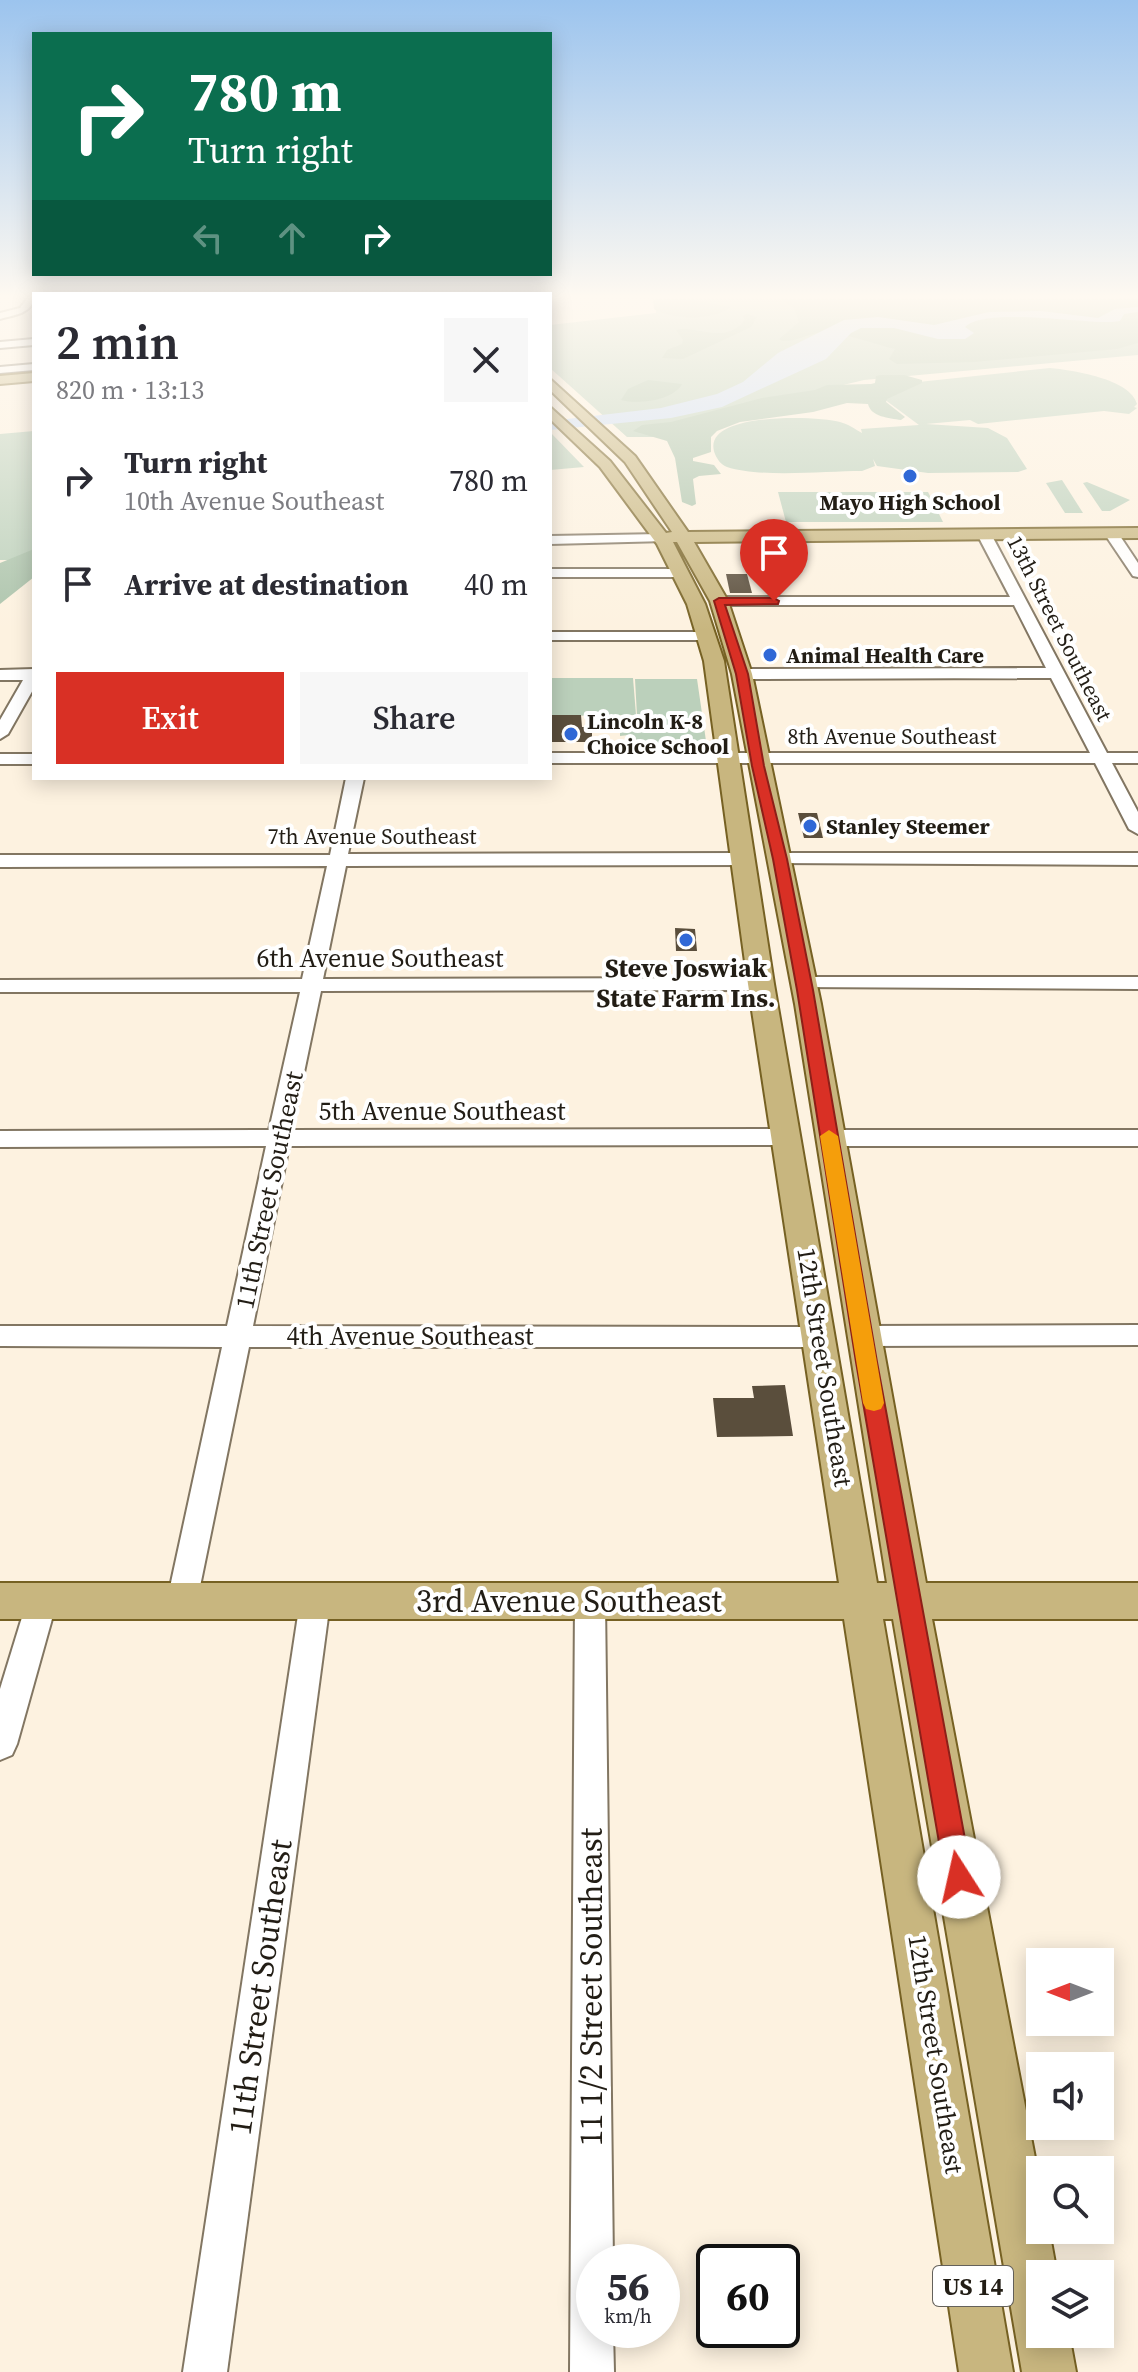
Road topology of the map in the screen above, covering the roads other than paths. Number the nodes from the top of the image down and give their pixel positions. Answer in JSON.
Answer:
{"nodes":[{"id":1,"x":579,"y":410,"type":"edge"},
{"id":2,"x":552,"y":413,"type":"edge"},
{"id":3,"x":1138,"y":533,"type":"edge"},
{"id":4,"x":986,"y":537,"type":"junction"},
{"id":5,"x":1114,"y":537,"type":"junction"},
{"id":6,"x":662,"y":538,"type":"junction"},
{"id":7,"x":684,"y":538,"type":"junction"},
{"id":8,"x":552,"y":540,"type":"edge"},
{"id":9,"x":1138,"y":540,"type":"edge"},
{"id":10,"x":552,"y":573,"type":"edge"},
{"id":11,"x":680,"y":573,"type":"junction"},
{"id":12,"x":1138,"y":573,"type":"edge"},
{"id":13,"x":719,"y":601,"type":"junction"},
{"id":14,"x":1019,"y":601,"type":"junction"},
{"id":15,"x":552,"y":636,"type":"edge"},
{"id":16,"x":707,"y":636,"type":"junction"},
{"id":17,"x":1054,"y":673,"type":"junction"},
{"id":18,"x":742,"y":674,"type":"junction"},
{"id":19,"x":0,"y":675,"type":"edge"},
{"id":20,"x":32,"y":675,"type":"edge"},
{"id":21,"x":32,"y":678,"type":"edge"},
{"id":22,"x":0,"y":734,"type":"edge"},
{"id":23,"x":1101,"y":757,"type":"junction"},
{"id":24,"x":552,"y":758,"type":"edge"},
{"id":25,"x":730,"y":758,"type":"junction"},
{"id":26,"x":757,"y":758,"type":"junction"},
{"id":27,"x":1138,"y":758,"type":"edge"},
{"id":28,"x":0,"y":759,"type":"edge"},
{"id":29,"x":32,"y":759,"type":"edge"},
{"id":30,"x":355,"y":780,"type":"edge"},
{"id":31,"x":1138,"y":829,"type":"edge"},
{"id":32,"x":744,"y":859,"type":"junction"},
{"id":33,"x":780,"y":859,"type":"junction"},
{"id":34,"x":1138,"y":859,"type":"edge"},
{"id":35,"x":336,"y":860,"type":"junction"},
{"id":36,"x":0,"y":861,"type":"edge"},
{"id":37,"x":751,"y":912,"type":"junction"},
{"id":38,"x":804,"y":983,"type":"junction"},
{"id":39,"x":1138,"y":983,"type":"edge"},
{"id":40,"x":761,"y":984,"type":"junction"},
{"id":41,"x":0,"y":986,"type":"edge"},
{"id":42,"x":311,"y":986,"type":"junction"},
{"id":43,"x":818,"y":1062,"type":"junction"},
{"id":44,"x":788,"y":1137,"type":"junction"},
{"id":45,"x":829,"y":1138,"type":"junction"},
{"id":46,"x":1138,"y":1138,"type":"edge"},
{"id":47,"x":0,"y":1139,"type":"edge"},
{"id":48,"x":280,"y":1140,"type":"junction"},
{"id":49,"x":1138,"y":1335,"type":"edge"},
{"id":50,"x":0,"y":1336,"type":"edge"},
{"id":51,"x":239,"y":1336,"type":"junction"},
{"id":52,"x":862,"y":1336,"type":"junction"},
{"id":53,"x":820,"y":1337,"type":"junction"},
{"id":54,"x":0,"y":1601,"type":"edge"},
{"id":55,"x":42,"y":1601,"type":"junction"},
{"id":56,"x":182,"y":1601,"type":"junction"},
{"id":57,"x":590,"y":1601,"type":"junction"},
{"id":58,"x":861,"y":1601,"type":"junction"},
{"id":59,"x":909,"y":1601,"type":"junction"},
{"id":60,"x":1138,"y":1601,"type":"edge"},
{"id":61,"x":315,"y":1602,"type":"junction"},
{"id":62,"x":0,"y":1744,"type":"edge"},
{"id":63,"x":1028,"y":2260,"type":"edge"},
{"id":64,"x":1045,"y":2348,"type":"edge"},
{"id":65,"x":205,"y":2372,"type":"edge"},
{"id":66,"x":592,"y":2372,"type":"edge"},
{"id":67,"x":986,"y":2372,"type":"edge"},
{"id":68,"x":1049,"y":2372,"type":"edge"}],
"edges":[{"from":1,"to":7,"type":"main road","name":"12th Street Southeast","number":"US 14"},
{"from":2,"to":6,"type":"main road","name":"12th Street Southeast","number":"US 14"},
{"from":3,"to":5,"type":"main road"},
{"from":4,"to":5,"type":"main road"},
{"from":4,"to":7,"type":"main road"},
{"from":4,"to":14,"type":"street","name":"13th Street Southeast"},
{"from":5,"to":9,"type":"main road"},
{"from":5,"to":12,"type":"street"},
{"from":6,"to":7,"type":"main road"},
{"from":6,"to":8,"type":"street"},
{"from":6,"to":11,"type":"main road","name":"12th Street Southeast","number":"US 14"},
{"from":7,"to":13,"type":"main road","name":"12th Street Southeast","number":"US 14"},
{"from":10,"to":11,"type":"street"},
{"from":11,"to":16,"type":"main road","name":"12th Street Southeast","number":"US 14"},
{"from":13,"to":14,"type":"street"},
{"from":13,"to":18,"type":"main road","name":"12th Street Southeast","number":"US 14"},
{"from":14,"to":17,"type":"street","name":"13th Street Southeast"},
{"from":15,"to":16,"type":"street"},
{"from":16,"to":25,"type":"main road","name":"12th Street Southeast","number":"US 14"},
{"from":17,"to":18,"type":"street"},
{"from":17,"to":23,"type":"street","name":"13th Street Southeast"},
{"from":18,"to":26,"type":"main road","name":"12th Street Southeast","number":"US 14"},
{"from":19,"to":20,"type":"street"},
{"from":21,"to":22,"type":"street"},
{"from":23,"to":26,"type":"street","name":"8th Avenue Southeast"},
{"from":23,"to":27,"type":"street","name":"8th Avenue Southeast"},
{"from":23,"to":31,"type":"street","name":"13th Street Southeast"},
{"from":24,"to":25,"type":"street","name":"8th Avenue Southeast"},
{"from":25,"to":26,"type":"street","name":"8th Avenue Southeast"},
{"from":25,"to":32,"type":"main road","name":"12th Street Southeast","number":"US 14"},
{"from":26,"to":33,"type":"main road","name":"12th Street Southeast","number":"US 14"},
{"from":28,"to":29,"type":"street"},
{"from":30,"to":35,"type":"street","name":"11th Street Southeast"},
{"from":32,"to":35,"type":"street","name":"7th Avenue Southeast"},
{"from":32,"to":37,"type":"main road","name":"12th Street Southeast","number":"US 14"},
{"from":33,"to":34,"type":"street"},
{"from":33,"to":38,"type":"main road","name":"12th Street Southeast","number":"US 14"},
{"from":35,"to":36,"type":"street","name":"7th Avenue Southeast"},
{"from":35,"to":42,"type":"street","name":"11th Street Southeast"},
{"from":37,"to":38,"type":"main road"},
{"from":37,"to":40,"type":"main road","name":"12th Street Southeast","number":"US 14"},
{"from":38,"to":39,"type":"street"},
{"from":38,"to":43,"type":"main road","name":"12th Street Southeast","number":"US 14"},
{"from":40,"to":42,"type":"street","name":"6th Avenue Southeast"},
{"from":40,"to":43,"type":"main road"},
{"from":40,"to":44,"type":"main road","name":"12th Street Southeast","number":"US 14"},
{"from":41,"to":42,"type":"street","name":"6th Avenue Southeast"},
{"from":42,"to":48,"type":"street","name":"11th Street Southeast"},
{"from":43,"to":45,"type":"main road","name":"12th Street Southeast","number":"US 14"},
{"from":44,"to":48,"type":"street","name":"5th Avenue Southeast"},
{"from":44,"to":53,"type":"main road","name":"12th Street Southeast","number":"US 14"},
{"from":45,"to":46,"type":"street"},
{"from":45,"to":52,"type":"main road","name":"12th Street Southeast","number":"US 14"},
{"from":47,"to":48,"type":"street","name":"5th Avenue Southeast"},
{"from":48,"to":51,"type":"street","name":"11th Street Southeast"},
{"from":49,"to":52,"type":"street"},
{"from":50,"to":51,"type":"street","name":"4th Avenue Southeast"},
{"from":51,"to":53,"type":"street","name":"4th Avenue Southeast"},
{"from":51,"to":56,"type":"street","name":"11th Street Southeast"},
{"from":52,"to":59,"type":"main road","name":"12th Street Southeast","number":"US 14"},
{"from":53,"to":58,"type":"main road","name":"12th Street Southeast","number":"US 14"},
{"from":54,"to":55,"type":"main road","name":"3rd Avenue Southeast"},
{"from":55,"to":56,"type":"main road","name":"3rd Avenue Southeast"},
{"from":55,"to":62,"type":"street"},
{"from":56,"to":61,"type":"main road","name":"3rd Avenue Southeast"},
{"from":57,"to":58,"type":"main road","name":"3rd Avenue Southeast"},
{"from":57,"to":61,"type":"main road","name":"3rd Avenue Southeast"},
{"from":57,"to":66,"type":"street","name":"11 1/2 Street Southeast"},
{"from":58,"to":59,"type":"main road","name":"3rd Avenue Southeast"},
{"from":58,"to":67,"type":"main road","name":"12th Street Southeast","number":"US 14"},
{"from":59,"to":60,"type":"main road","name":"3rd Avenue Southeast"},
{"from":59,"to":63,"type":"main road","name":"12th Street Southeast","number":"US 14"},
{"from":61,"to":65,"type":"street","name":"11th Street Southeast"},
{"from":64,"to":68,"type":"main road"}]}
